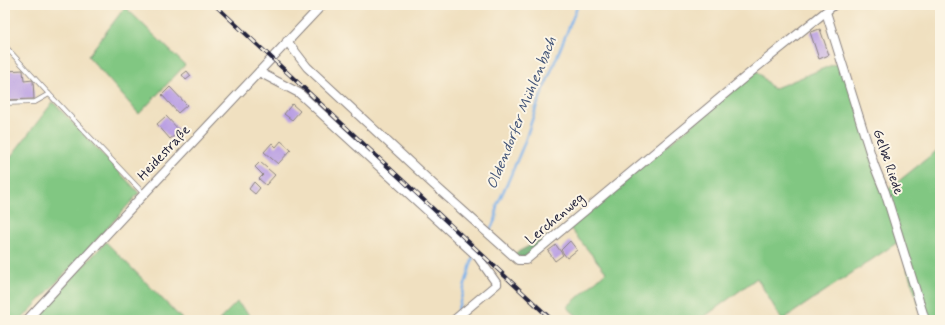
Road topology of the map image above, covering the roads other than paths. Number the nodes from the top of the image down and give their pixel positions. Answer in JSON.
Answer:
{"nodes":[{"id":1,"x":322,"y":5,"type":"edge"},
{"id":2,"x":834,"y":5,"type":"edge"},
{"id":3,"x":826,"y":12,"type":"junction"},
{"id":4,"x":288,"y":41,"type":"junction"},
{"id":5,"x":5,"y":46,"type":"edge"},
{"id":6,"x":259,"y":72,"type":"junction"},
{"id":7,"x":49,"y":94,"type":"junction"},
{"id":8,"x":5,"y":103,"type":"edge"},
{"id":9,"x":144,"y":194,"type":"junction"},
{"id":10,"x":26,"y":320,"type":"edge"},
{"id":11,"x":454,"y":320,"type":"edge"},
{"id":12,"x":925,"y":320,"type":"edge"}],
"edges":[{"from":1,"to":4,"type":"street","name":"Heidestraße"},
{"from":2,"to":3,"type":"street","name":"Lerchenweg"},
{"from":3,"to":4,"type":"street","name":"Lerchenweg"},
{"from":3,"to":12,"type":"street","name":"Gelbe Riede"},
{"from":4,"to":6,"type":"street","name":"Heidestraße"},
{"from":5,"to":7,"type":"lane"},
{"from":6,"to":9,"type":"street","name":"Heidestraße"},
{"from":6,"to":11,"type":"street"},
{"from":7,"to":8,"type":"lane"},
{"from":7,"to":9,"type":"lane"},
{"from":9,"to":10,"type":"street","name":"Heidestraße"}]}
